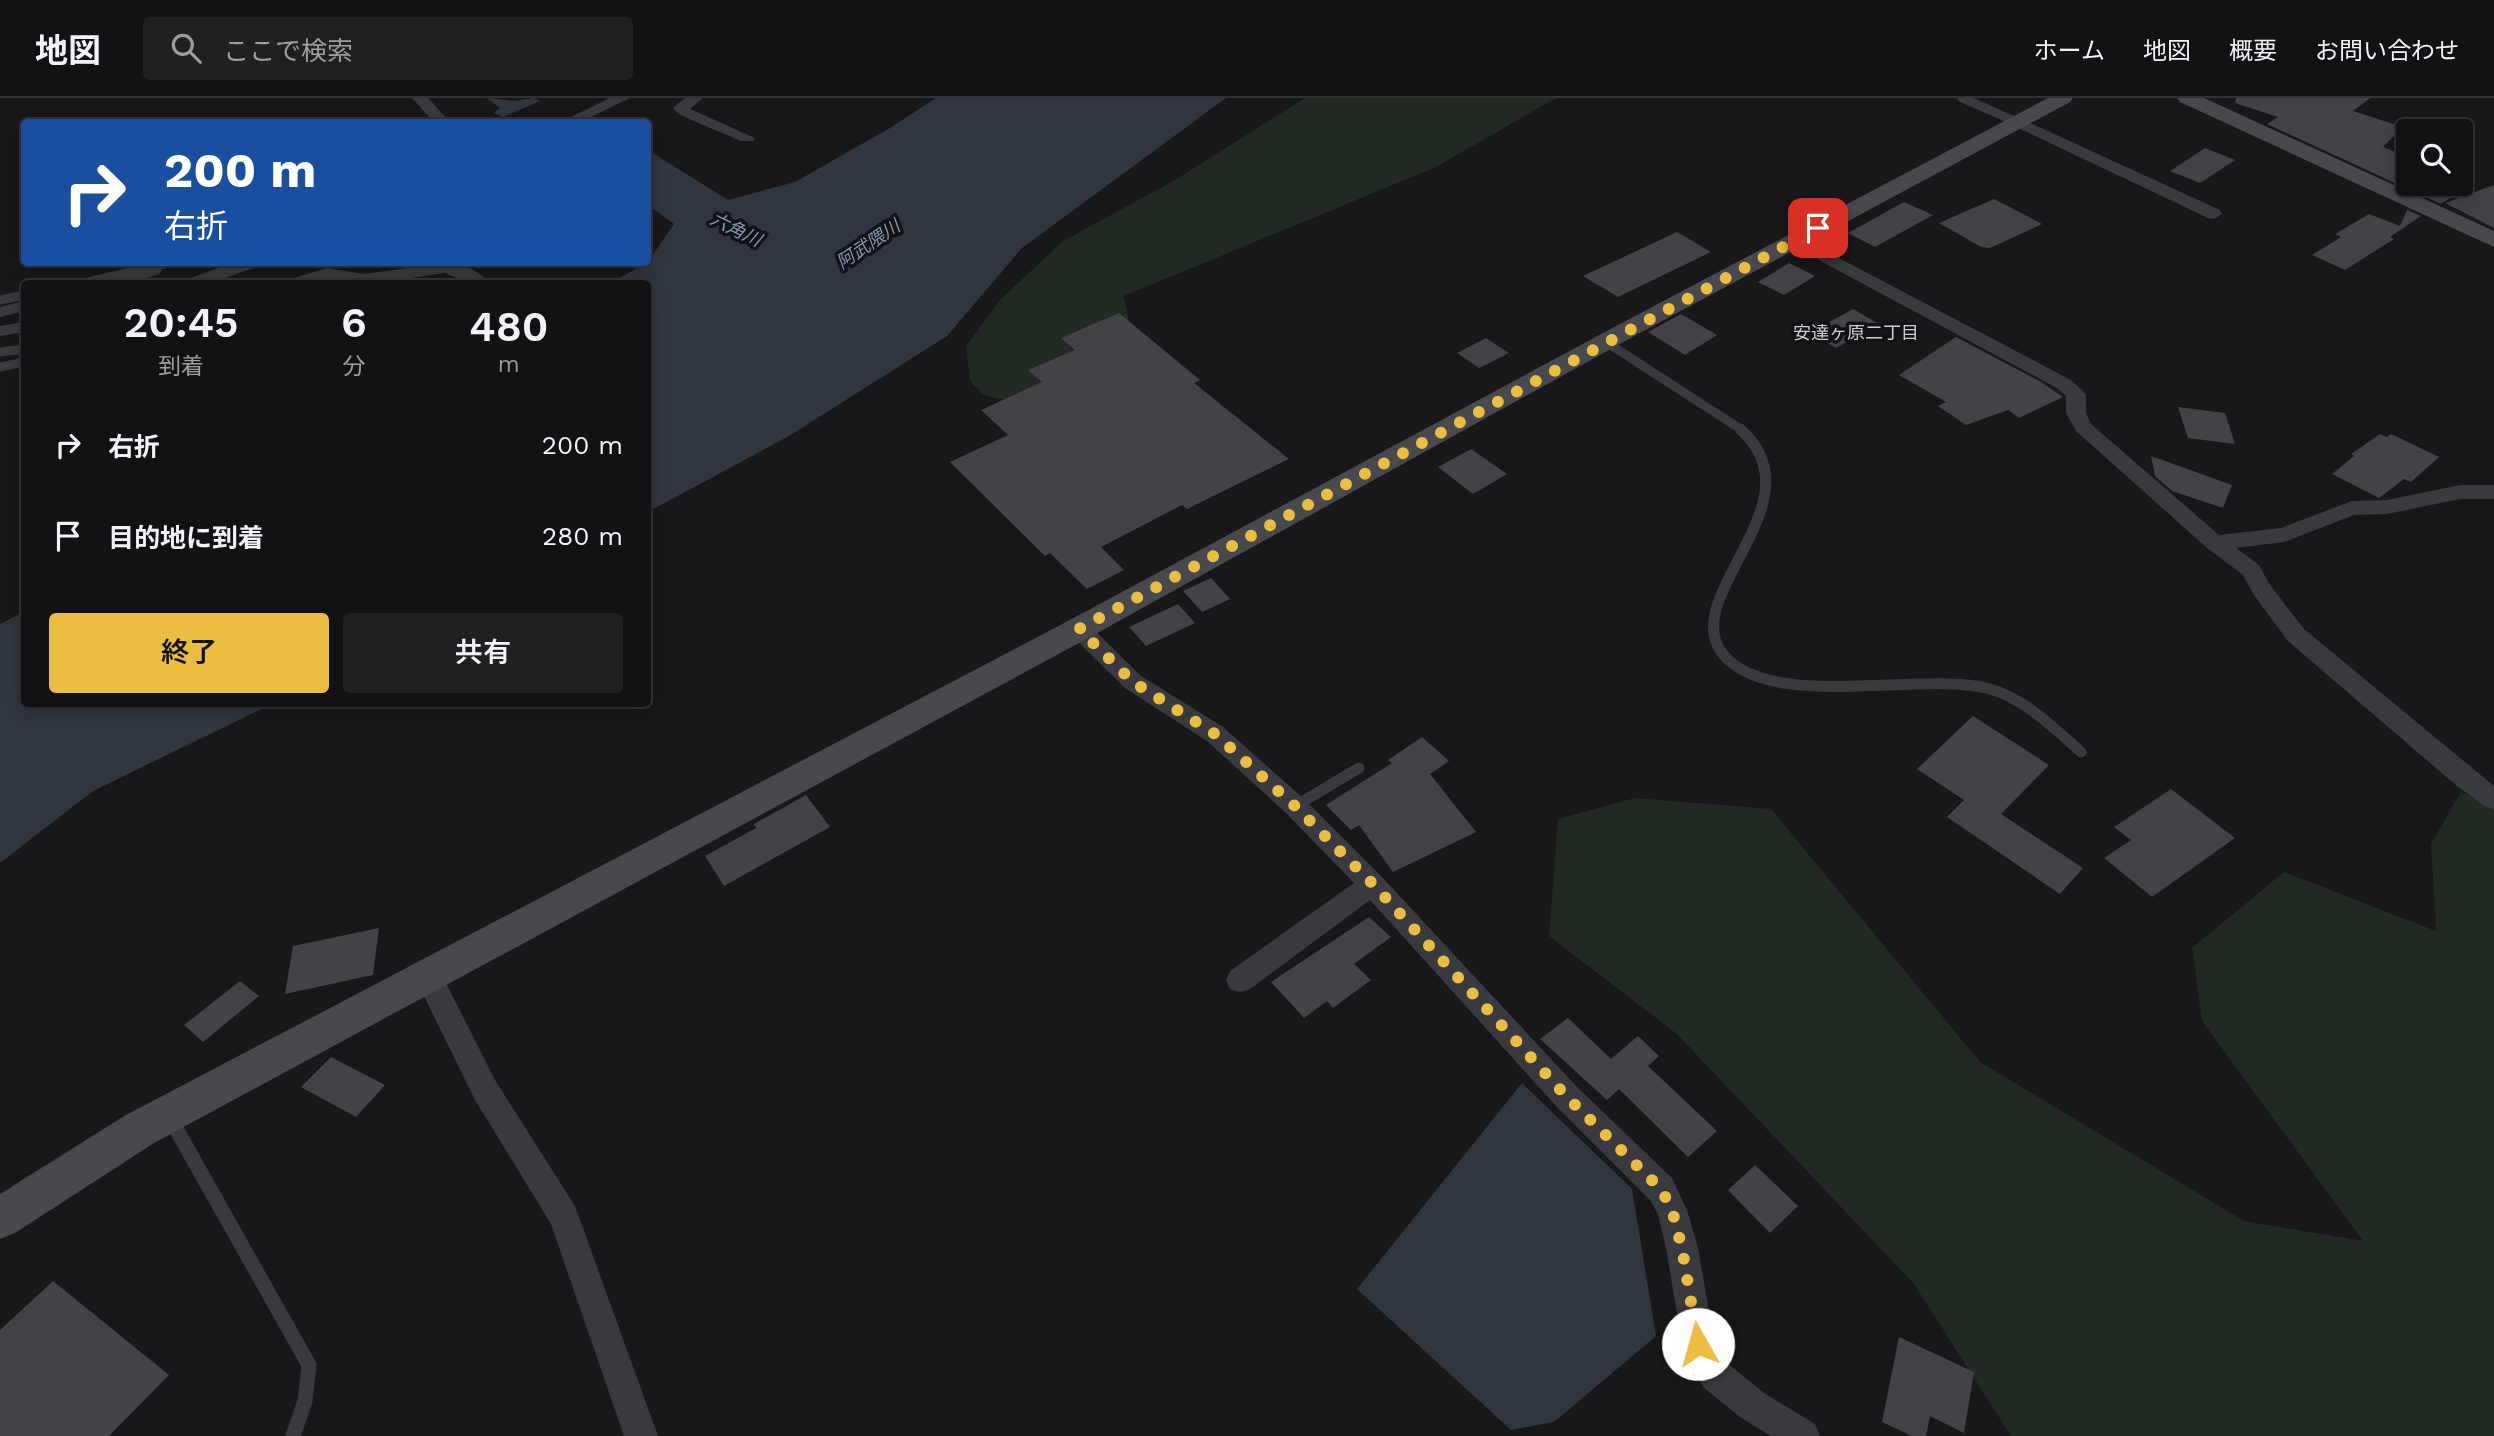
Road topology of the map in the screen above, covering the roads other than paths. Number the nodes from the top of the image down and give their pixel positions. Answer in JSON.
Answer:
{"nodes":[{"id":1,"x":420,"y":98,"type":"edge"},
{"id":2,"x":622,"y":98,"type":"edge"},
{"id":3,"x":695,"y":98,"type":"edge"},
{"id":4,"x":1962,"y":98,"type":"edge"},
{"id":5,"x":2063,"y":98,"type":"edge"},
{"id":6,"x":2188,"y":98,"type":"edge"},
{"id":7,"x":439,"y":119,"type":"edge"},
{"id":8,"x":576,"y":119,"type":"edge"},
{"id":9,"x":2017,"y":122,"type":"junction"},
{"id":10,"x":747,"y":138,"type":"dead end"},
{"id":11,"x":2214,"y":214,"type":"dead end"},
{"id":12,"x":1795,"y":240,"type":"junction"},
{"id":13,"x":2494,"y":240,"type":"edge"},
{"id":14,"x":162,"y":266,"type":"edge"},
{"id":15,"x":242,"y":266,"type":"edge"},
{"id":16,"x":153,"y":270,"type":"junction"},
{"id":17,"x":97,"y":280,"type":"edge"},
{"id":18,"x":122,"y":280,"type":"edge"},
{"id":19,"x":202,"y":280,"type":"edge"},
{"id":20,"x":305,"y":280,"type":"edge"},
{"id":21,"x":479,"y":280,"type":"edge"},
{"id":22,"x":21,"y":296,"type":"edge"},
{"id":23,"x":0,"y":300,"type":"edge"},
{"id":24,"x":21,"y":307,"type":"edge"},
{"id":25,"x":0,"y":312,"type":"edge"},
{"id":26,"x":21,"y":328,"type":"edge"},
{"id":27,"x":0,"y":331,"type":"edge"},
{"id":28,"x":1606,"y":342,"type":"junction"},
{"id":29,"x":21,"y":349,"type":"edge"},
{"id":30,"x":0,"y":352,"type":"edge"},
{"id":31,"x":21,"y":363,"type":"edge"},
{"id":32,"x":0,"y":367,"type":"edge"},
{"id":33,"x":2494,"y":492,"type":"edge"},
{"id":34,"x":2215,"y":542,"type":"junction"},
{"id":35,"x":1079,"y":629,"type":"junction"},
{"id":36,"x":2081,"y":752,"type":"dead end"},
{"id":37,"x":1359,"y":768,"type":"dead end"},
{"id":38,"x":2494,"y":799,"type":"edge"},
{"id":39,"x":1295,"y":806,"type":"junction"},
{"id":40,"x":1373,"y":884,"type":"junction"},
{"id":41,"x":428,"y":976,"type":"junction"},
{"id":42,"x":1240,"y":980,"type":"dead end"},
{"id":43,"x":168,"y":1114,"type":"junction"},
{"id":44,"x":0,"y":1218,"type":"edge"},
{"id":45,"x":293,"y":1436,"type":"edge"},
{"id":46,"x":641,"y":1436,"type":"edge"},
{"id":47,"x":1803,"y":1436,"type":"edge"}],
"edges":[{"from":1,"to":7,"type":"street"},
{"from":2,"to":8,"type":"street"},
{"from":3,"to":10,"type":"street"},
{"from":4,"to":9,"type":"lane"},
{"from":5,"to":9,"type":"street"},
{"from":6,"to":13,"type":"street"},
{"from":9,"to":11,"type":"street"},
{"from":9,"to":12,"type":"street"},
{"from":12,"to":28,"type":"street"},
{"from":12,"to":34,"type":"street"},
{"from":14,"to":16,"type":"lane"},
{"from":15,"to":19,"type":"street"},
{"from":16,"to":17,"type":"lane"},
{"from":16,"to":18,"type":"street"},
{"from":20,"to":21,"type":"street"},
{"from":22,"to":23,"type":"lane"},
{"from":24,"to":25,"type":"street"},
{"from":26,"to":27,"type":"street"},
{"from":28,"to":35,"type":"street"},
{"from":28,"to":36,"type":"lane"},
{"from":29,"to":30,"type":"lane"},
{"from":31,"to":32,"type":"lane"},
{"from":33,"to":34,"type":"street"},
{"from":34,"to":38,"type":"street"},
{"from":35,"to":39,"type":"street"},
{"from":35,"to":41,"type":"street"},
{"from":37,"to":39,"type":"lane"},
{"from":39,"to":40,"type":"street"},
{"from":40,"to":42,"type":"street"},
{"from":40,"to":47,"type":"street"},
{"from":41,"to":43,"type":"street"},
{"from":41,"to":46,"type":"street"},
{"from":43,"to":44,"type":"street"},
{"from":43,"to":45,"type":"lane"}]}
